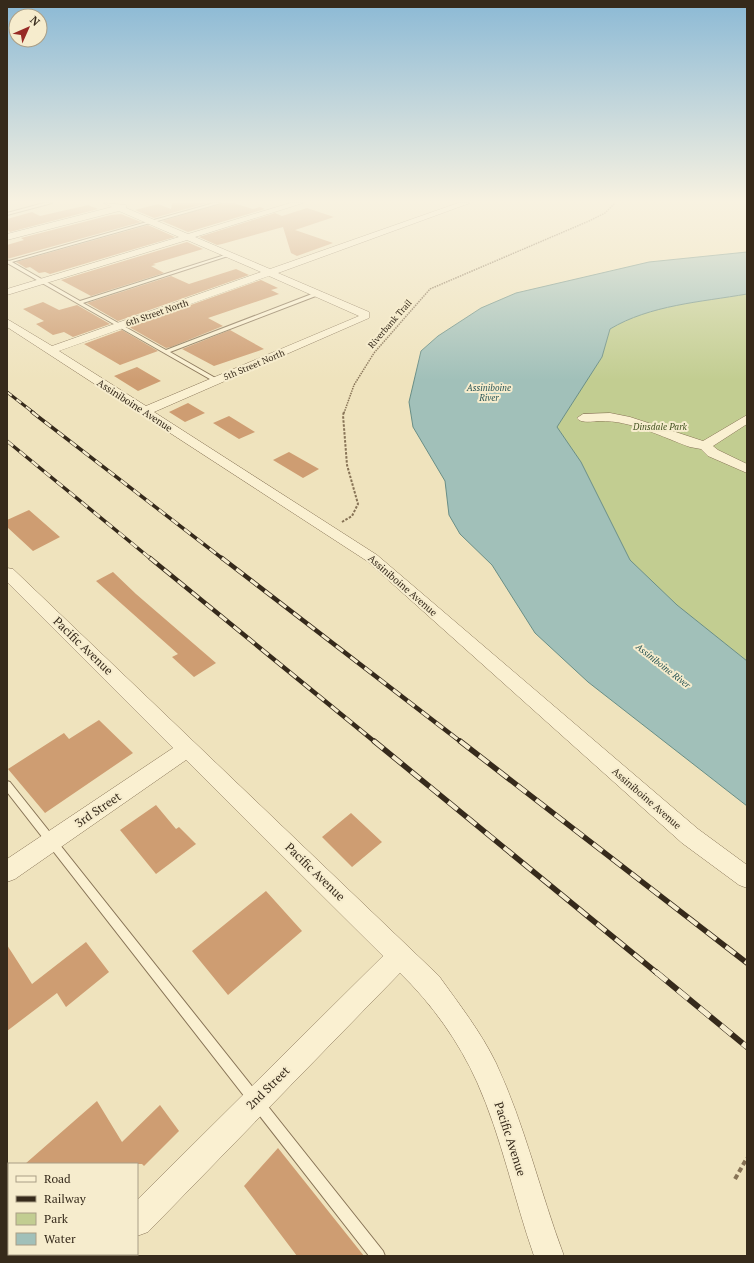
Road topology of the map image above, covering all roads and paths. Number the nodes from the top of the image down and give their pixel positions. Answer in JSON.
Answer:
{"nodes":[{"id":1,"x":8,"y":262,"type":"edge"},
{"id":2,"x":106,"y":262,"type":"edge"},
{"id":3,"x":205,"y":262,"type":"edge"},
{"id":4,"x":244,"y":262,"type":"edge"},
{"id":5,"x":303,"y":262,"type":"edge"},
{"id":6,"x":491,"y":262,"type":"edge"},
{"id":7,"x":272,"y":273,"type":"junction"},
{"id":8,"x":43,"y":281,"type":"junction"},
{"id":9,"x":7,"y":292,"type":"edge"},
{"id":10,"x":319,"y":293,"type":"junction"},
{"id":11,"x":81,"y":302,"type":"junction"},
{"id":12,"x":7,"y":322,"type":"edge"},
{"id":13,"x":122,"y":325,"type":"junction"},
{"id":14,"x":51,"y":350,"type":"junction"},
{"id":15,"x":167,"y":351,"type":"junction"},
{"id":16,"x":217,"y":380,"type":"junction"},
{"id":17,"x":145,"y":411,"type":"junction"},
{"id":18,"x":583,"y":418,"type":"dead end"},
{"id":19,"x":747,"y":419,"type":"edge"},
{"id":20,"x":705,"y":445,"type":"junction"},
{"id":21,"x":747,"y":469,"type":"edge"},
{"id":22,"x":330,"y":530,"type":"junction"},
{"id":23,"x":7,"y":573,"type":"edge"},
{"id":24,"x":188,"y":748,"type":"junction"},
{"id":25,"x":7,"y":785,"type":"edge"},
{"id":26,"x":51,"y":841,"type":"junction"},
{"id":27,"x":7,"y":872,"type":"edge"},
{"id":28,"x":747,"y":878,"type":"edge"},
{"id":29,"x":401,"y":955,"type":"junction"},
{"id":30,"x":256,"y":1100,"type":"junction"},
{"id":31,"x":747,"y":1158,"type":"edge"},
{"id":32,"x":735,"y":1179,"type":"dead end"},
{"id":33,"x":138,"y":1220,"type":"edge"},
{"id":34,"x":538,"y":1228,"type":"junction"},
{"id":35,"x":378,"y":1256,"type":"edge"},
{"id":36,"x":549,"y":1256,"type":"edge"},
{"id":37,"x":555,"y":1256,"type":"edge"}],
"edges":[{"from":1,"to":8,"type":"lane"},
{"from":2,"to":8,"type":"street"},
{"from":3,"to":11,"type":"lane"},
{"from":4,"to":7,"type":"street"},
{"from":5,"to":7,"type":"street","name":"6th Street North"},
{"from":6,"to":22,"type":"path","name":"Riverbank Trail"},
{"from":7,"to":10,"type":"street"},
{"from":7,"to":13,"type":"street","name":"6th Street North"},
{"from":8,"to":9,"type":"street"},
{"from":8,"to":11,"type":"lane"},
{"from":10,"to":15,"type":"lane"},
{"from":10,"to":16,"type":"street","name":"5th Street North"},
{"from":11,"to":13,"type":"lane"},
{"from":12,"to":14,"type":"street","name":"Assiniboine Avenue"},
{"from":13,"to":14,"type":"street","name":"6th Street North"},
{"from":13,"to":15,"type":"lane"},
{"from":14,"to":17,"type":"street","name":"Assiniboine Avenue"},
{"from":15,"to":16,"type":"lane"},
{"from":16,"to":17,"type":"street","name":"5th Street North"},
{"from":17,"to":22,"type":"street","name":"Assiniboine Avenue"},
{"from":18,"to":20,"type":"street"},
{"from":19,"to":20,"type":"street"},
{"from":20,"to":21,"type":"street"},
{"from":22,"to":28,"type":"street","name":"Assiniboine Avenue"},
{"from":23,"to":24,"type":"street","name":"Pacific Avenue"},
{"from":24,"to":26,"type":"street","name":"3rd Street"},
{"from":24,"to":29,"type":"street","name":"Pacific Avenue"},
{"from":25,"to":26,"type":"lane"},
{"from":26,"to":27,"type":"street","name":"3rd Street"},
{"from":26,"to":30,"type":"lane"},
{"from":29,"to":30,"type":"street","name":"2nd Street"},
{"from":29,"to":34,"type":"street","name":"Pacific Avenue"},
{"from":30,"to":33,"type":"street","name":"2nd Street"},
{"from":30,"to":35,"type":"lane"},
{"from":31,"to":32,"type":"path"},
{"from":34,"to":36,"type":"street","name":"Pacific Avenue"},
{"from":34,"to":37,"type":"street","name":"Pacific Avenue"}]}
